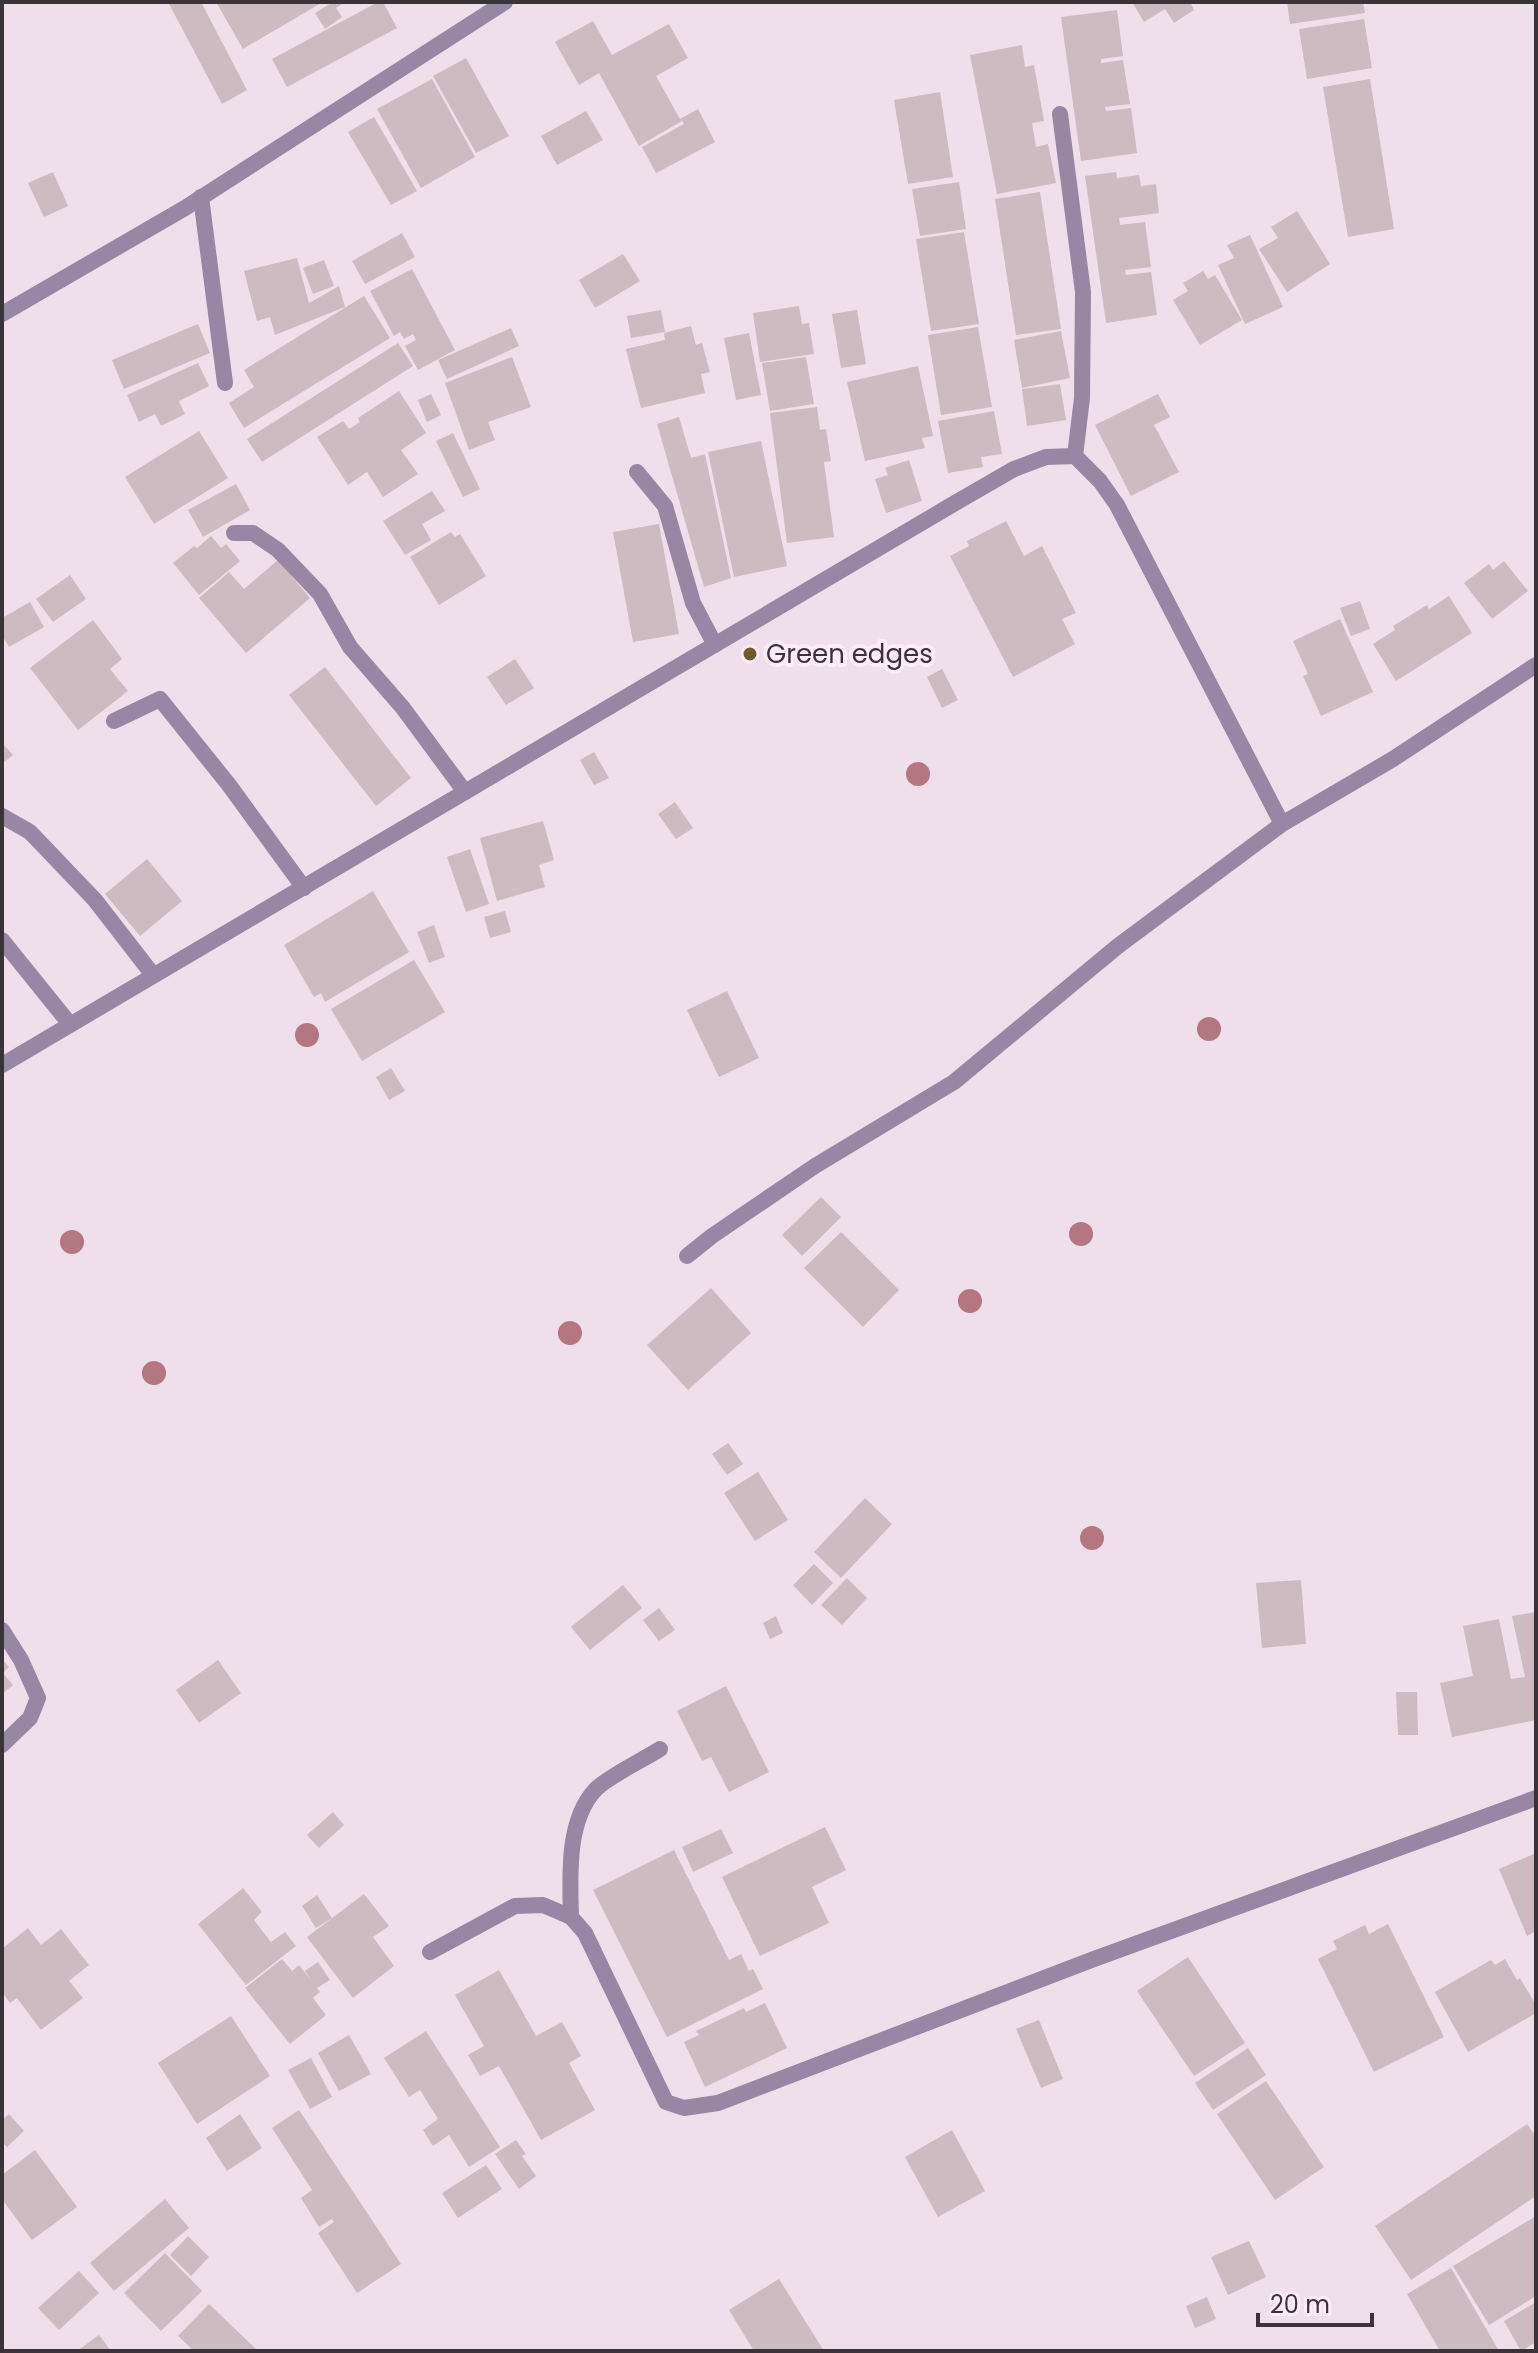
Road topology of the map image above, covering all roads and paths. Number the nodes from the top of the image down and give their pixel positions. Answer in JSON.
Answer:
{"nodes":[{"id":1,"x":505,"y":2,"type":"edge"},
{"id":2,"x":1060,"y":114,"type":"dead end"},
{"id":3,"x":201,"y":197,"type":"junction"},
{"id":4,"x":2,"y":314,"type":"edge"},
{"id":5,"x":225,"y":383,"type":"dead end"},
{"id":6,"x":1075,"y":456,"type":"junction"},
{"id":7,"x":637,"y":472,"type":"dead end"},
{"id":8,"x":234,"y":533,"type":"dead end"},
{"id":9,"x":715,"y":645,"type":"junction"},
{"id":10,"x":1536,"y":665,"type":"edge"},
{"id":11,"x":114,"y":721,"type":"dead end"},
{"id":12,"x":465,"y":792,"type":"junction"},
{"id":13,"x":2,"y":816,"type":"edge"},
{"id":14,"x":1282,"y":824,"type":"junction"},
{"id":15,"x":304,"y":888,"type":"junction"},
{"id":16,"x":2,"y":940,"type":"edge"},
{"id":17,"x":153,"y":975,"type":"junction"},
{"id":18,"x":69,"y":1023,"type":"junction"},
{"id":19,"x":2,"y":1065,"type":"edge"},
{"id":20,"x":687,"y":1256,"type":"dead end"},
{"id":21,"x":2,"y":1630,"type":"edge"},
{"id":22,"x":2,"y":1745,"type":"edge"},
{"id":23,"x":660,"y":1749,"type":"dead end"},
{"id":24,"x":1536,"y":1798,"type":"edge"},
{"id":25,"x":571,"y":1917,"type":"junction"},
{"id":26,"x":430,"y":1952,"type":"dead end"}],
"edges":[{"from":1,"to":3,"type":"street"},
{"from":2,"to":6,"type":"street"},
{"from":3,"to":4,"type":"street"},
{"from":3,"to":5,"type":"street"},
{"from":6,"to":9,"type":"street"},
{"from":6,"to":14,"type":"street"},
{"from":7,"to":9,"type":"street"},
{"from":8,"to":12,"type":"street"},
{"from":9,"to":12,"type":"street"},
{"from":10,"to":14,"type":"street"},
{"from":11,"to":15,"type":"street"},
{"from":12,"to":15,"type":"street"},
{"from":13,"to":17,"type":"street"},
{"from":14,"to":20,"type":"street"},
{"from":15,"to":17,"type":"street"},
{"from":16,"to":18,"type":"street"},
{"from":17,"to":18,"type":"street"},
{"from":18,"to":19,"type":"street"},
{"from":21,"to":22,"type":"street"},
{"from":23,"to":25,"type":"street"},
{"from":24,"to":25,"type":"street"},
{"from":25,"to":26,"type":"street"}]}
